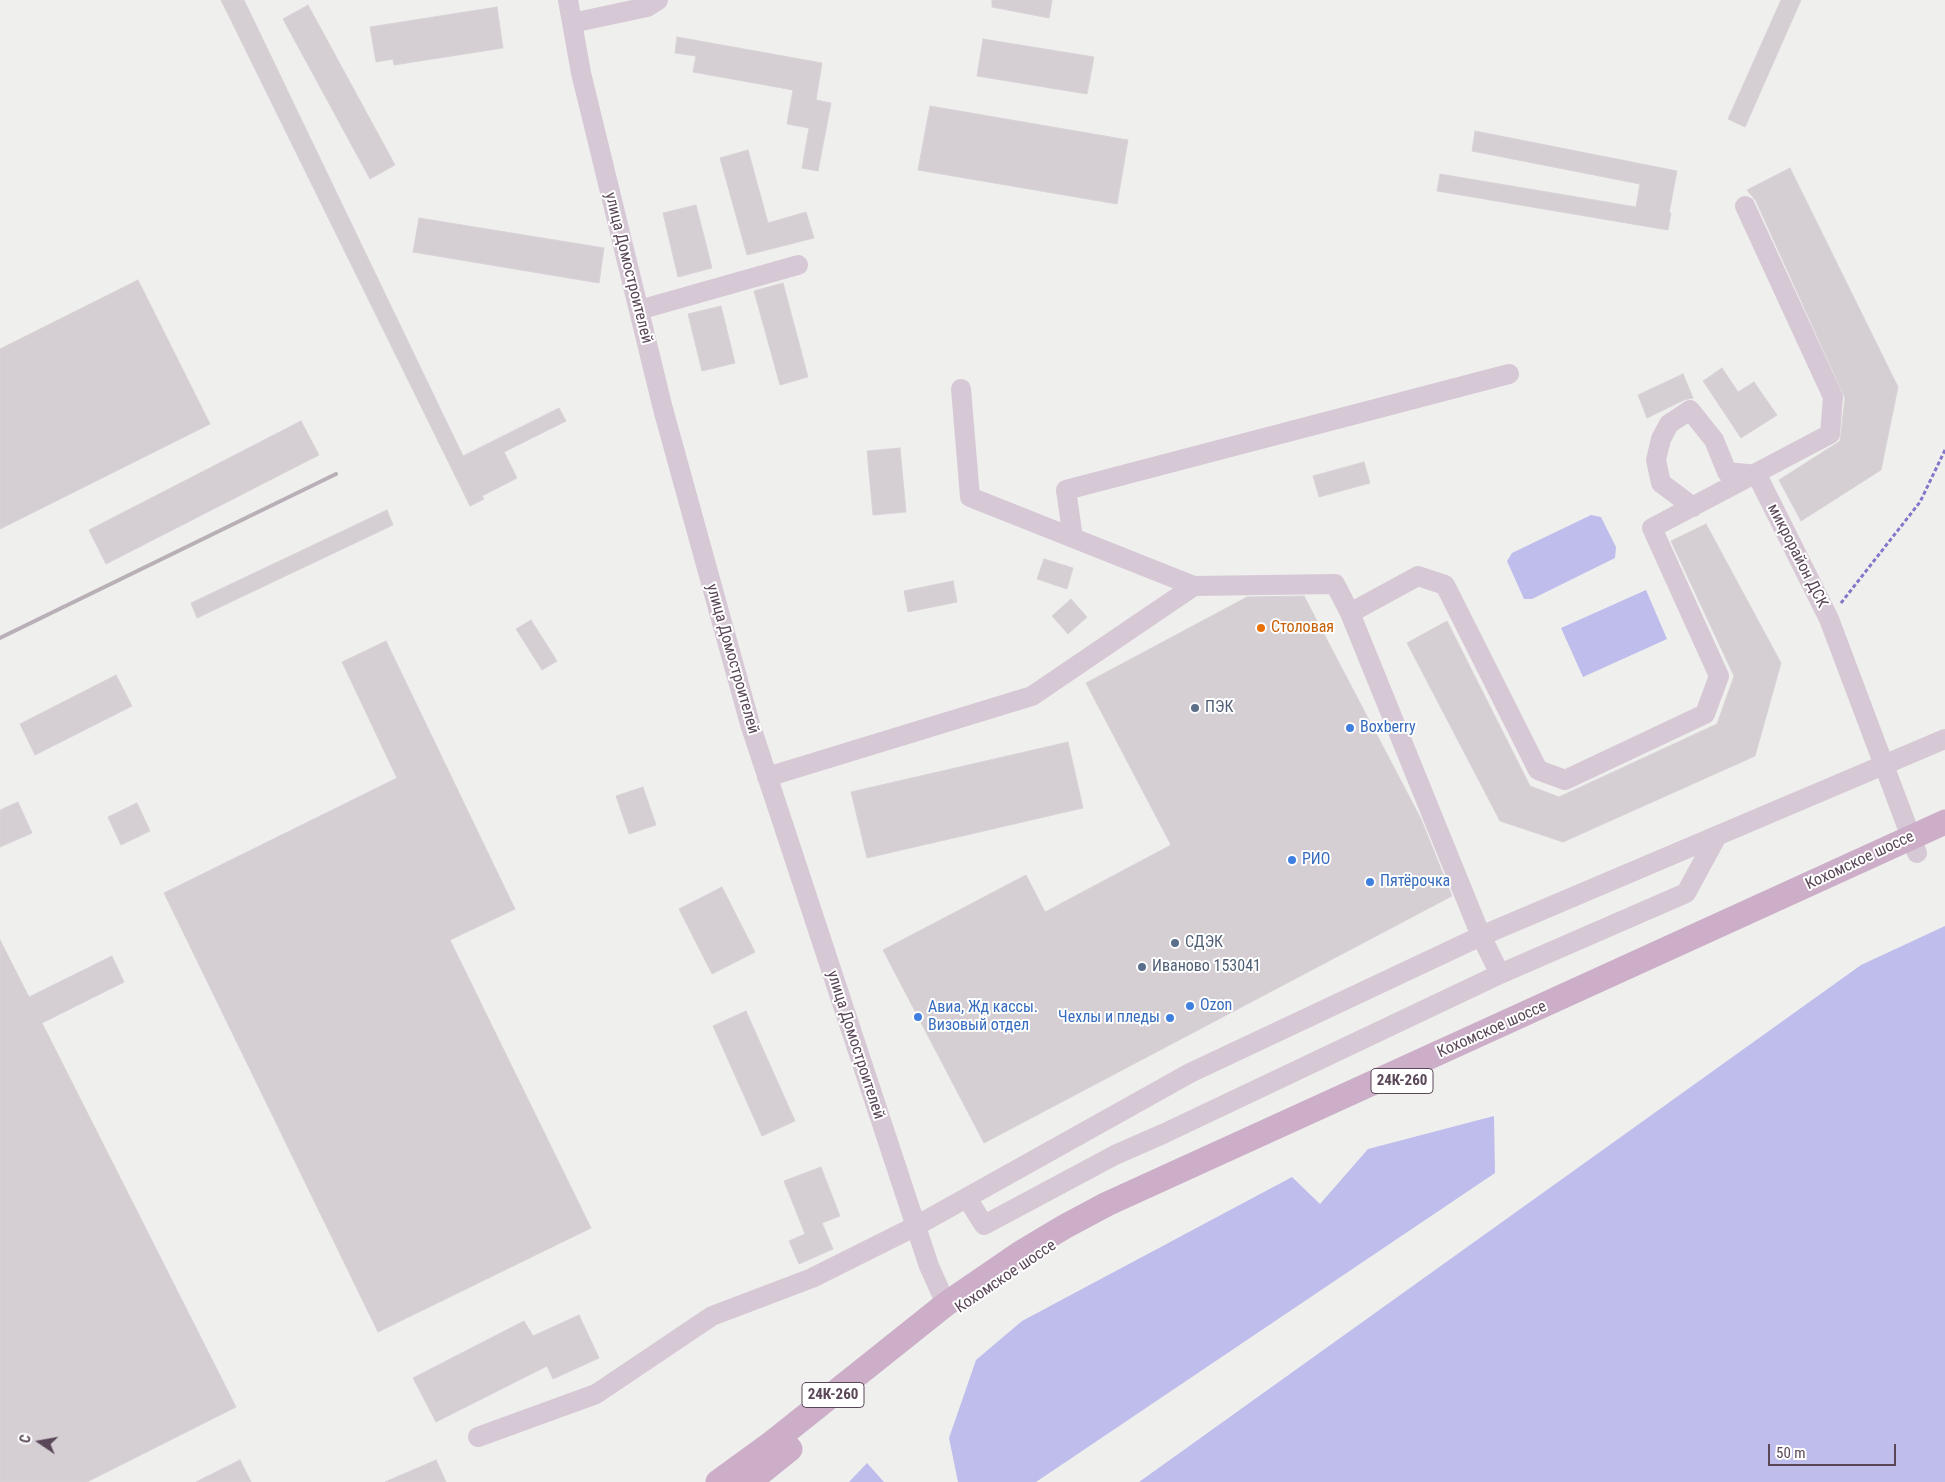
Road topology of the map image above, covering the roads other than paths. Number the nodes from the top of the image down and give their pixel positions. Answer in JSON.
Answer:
{"nodes":[{"id":1,"x":568,"y":0,"type":"edge"},
{"id":2,"x":658,"y":0,"type":"edge"},
{"id":3,"x":572,"y":23,"type":"junction"},
{"id":4,"x":1745,"y":206,"type":"dead end"},
{"id":5,"x":798,"y":265,"type":"dead end"},
{"id":6,"x":638,"y":310,"type":"junction"},
{"id":7,"x":1510,"y":374,"type":"dead end"},
{"id":8,"x":961,"y":389,"type":"dead end"},
{"id":9,"x":1756,"y":475,"type":"junction"},
{"id":10,"x":1693,"y":507,"type":"junction"},
{"id":11,"x":1073,"y":538,"type":"junction"},
{"id":12,"x":1194,"y":586,"type":"junction"},
{"id":13,"x":1350,"y":612,"type":"junction"},
{"id":14,"x":1945,"y":740,"type":"edge"},
{"id":15,"x":1885,"y":766,"type":"junction"},
{"id":16,"x":767,"y":777,"type":"junction"},
{"id":17,"x":1945,"y":822,"type":"edge"},
{"id":18,"x":1717,"y":836,"type":"junction"},
{"id":19,"x":1945,"y":841,"type":"edge"},
{"id":20,"x":1914,"y":845,"type":"junction"},
{"id":21,"x":1481,"y":936,"type":"junction"},
{"id":22,"x":1500,"y":974,"type":"junction"},
{"id":23,"x":967,"y":1198,"type":"junction"},
{"id":24,"x":916,"y":1226,"type":"junction"},
{"id":25,"x":950,"y":1310,"type":"junction"},
{"id":26,"x":478,"y":1437,"type":"dead end"},
{"id":27,"x":718,"y":1482,"type":"edge"},
{"id":28,"x":749,"y":1482,"type":"edge"}],
"edges":[{"from":1,"to":3,"type":"street","name":"улица Домостроителей"},
{"from":2,"to":3,"type":"street"},
{"from":3,"to":6,"type":"street","name":"улица Домостроителей"},
{"from":4,"to":9,"type":"street"},
{"from":5,"to":6,"type":"street"},
{"from":6,"to":16,"type":"street","name":"улица Домостроителей"},
{"from":7,"to":11,"type":"street"},
{"from":8,"to":11,"type":"street"},
{"from":9,"to":10,"type":"street"},
{"from":9,"to":10,"type":"street"},
{"from":9,"to":15,"type":"street","name":"микрорайон ДСК"},
{"from":10,"to":13,"type":"street"},
{"from":11,"to":12,"type":"street"},
{"from":12,"to":13,"type":"street"},
{"from":12,"to":16,"type":"street"},
{"from":13,"to":21,"type":"street"},
{"from":14,"to":15,"type":"street"},
{"from":15,"to":18,"type":"street"},
{"from":15,"to":20,"type":"street","name":"микрорайон ДСК"},
{"from":16,"to":24,"type":"street","name":"улица Домостроителей"},
{"from":17,"to":20,"type":"main road","name":"Кохомское шоссе","number":"24К-260"},
{"from":18,"to":21,"type":"street"},
{"from":18,"to":22,"type":"street"},
{"from":19,"to":20,"type":"main road","name":"Кохомское шоссе","number":"24К-260"},
{"from":20,"to":25,"type":"main road","name":"Кохомское шоссе","number":"24К-260"},
{"from":21,"to":22,"type":"street"},
{"from":21,"to":23,"type":"street"},
{"from":22,"to":23,"type":"street"},
{"from":23,"to":24,"type":"street"},
{"from":24,"to":25,"type":"street","name":"улица Домостроителей"},
{"from":24,"to":26,"type":"street"},
{"from":25,"to":27,"type":"main road","number":"24К-260"},
{"from":25,"to":28,"type":"main road"}]}
